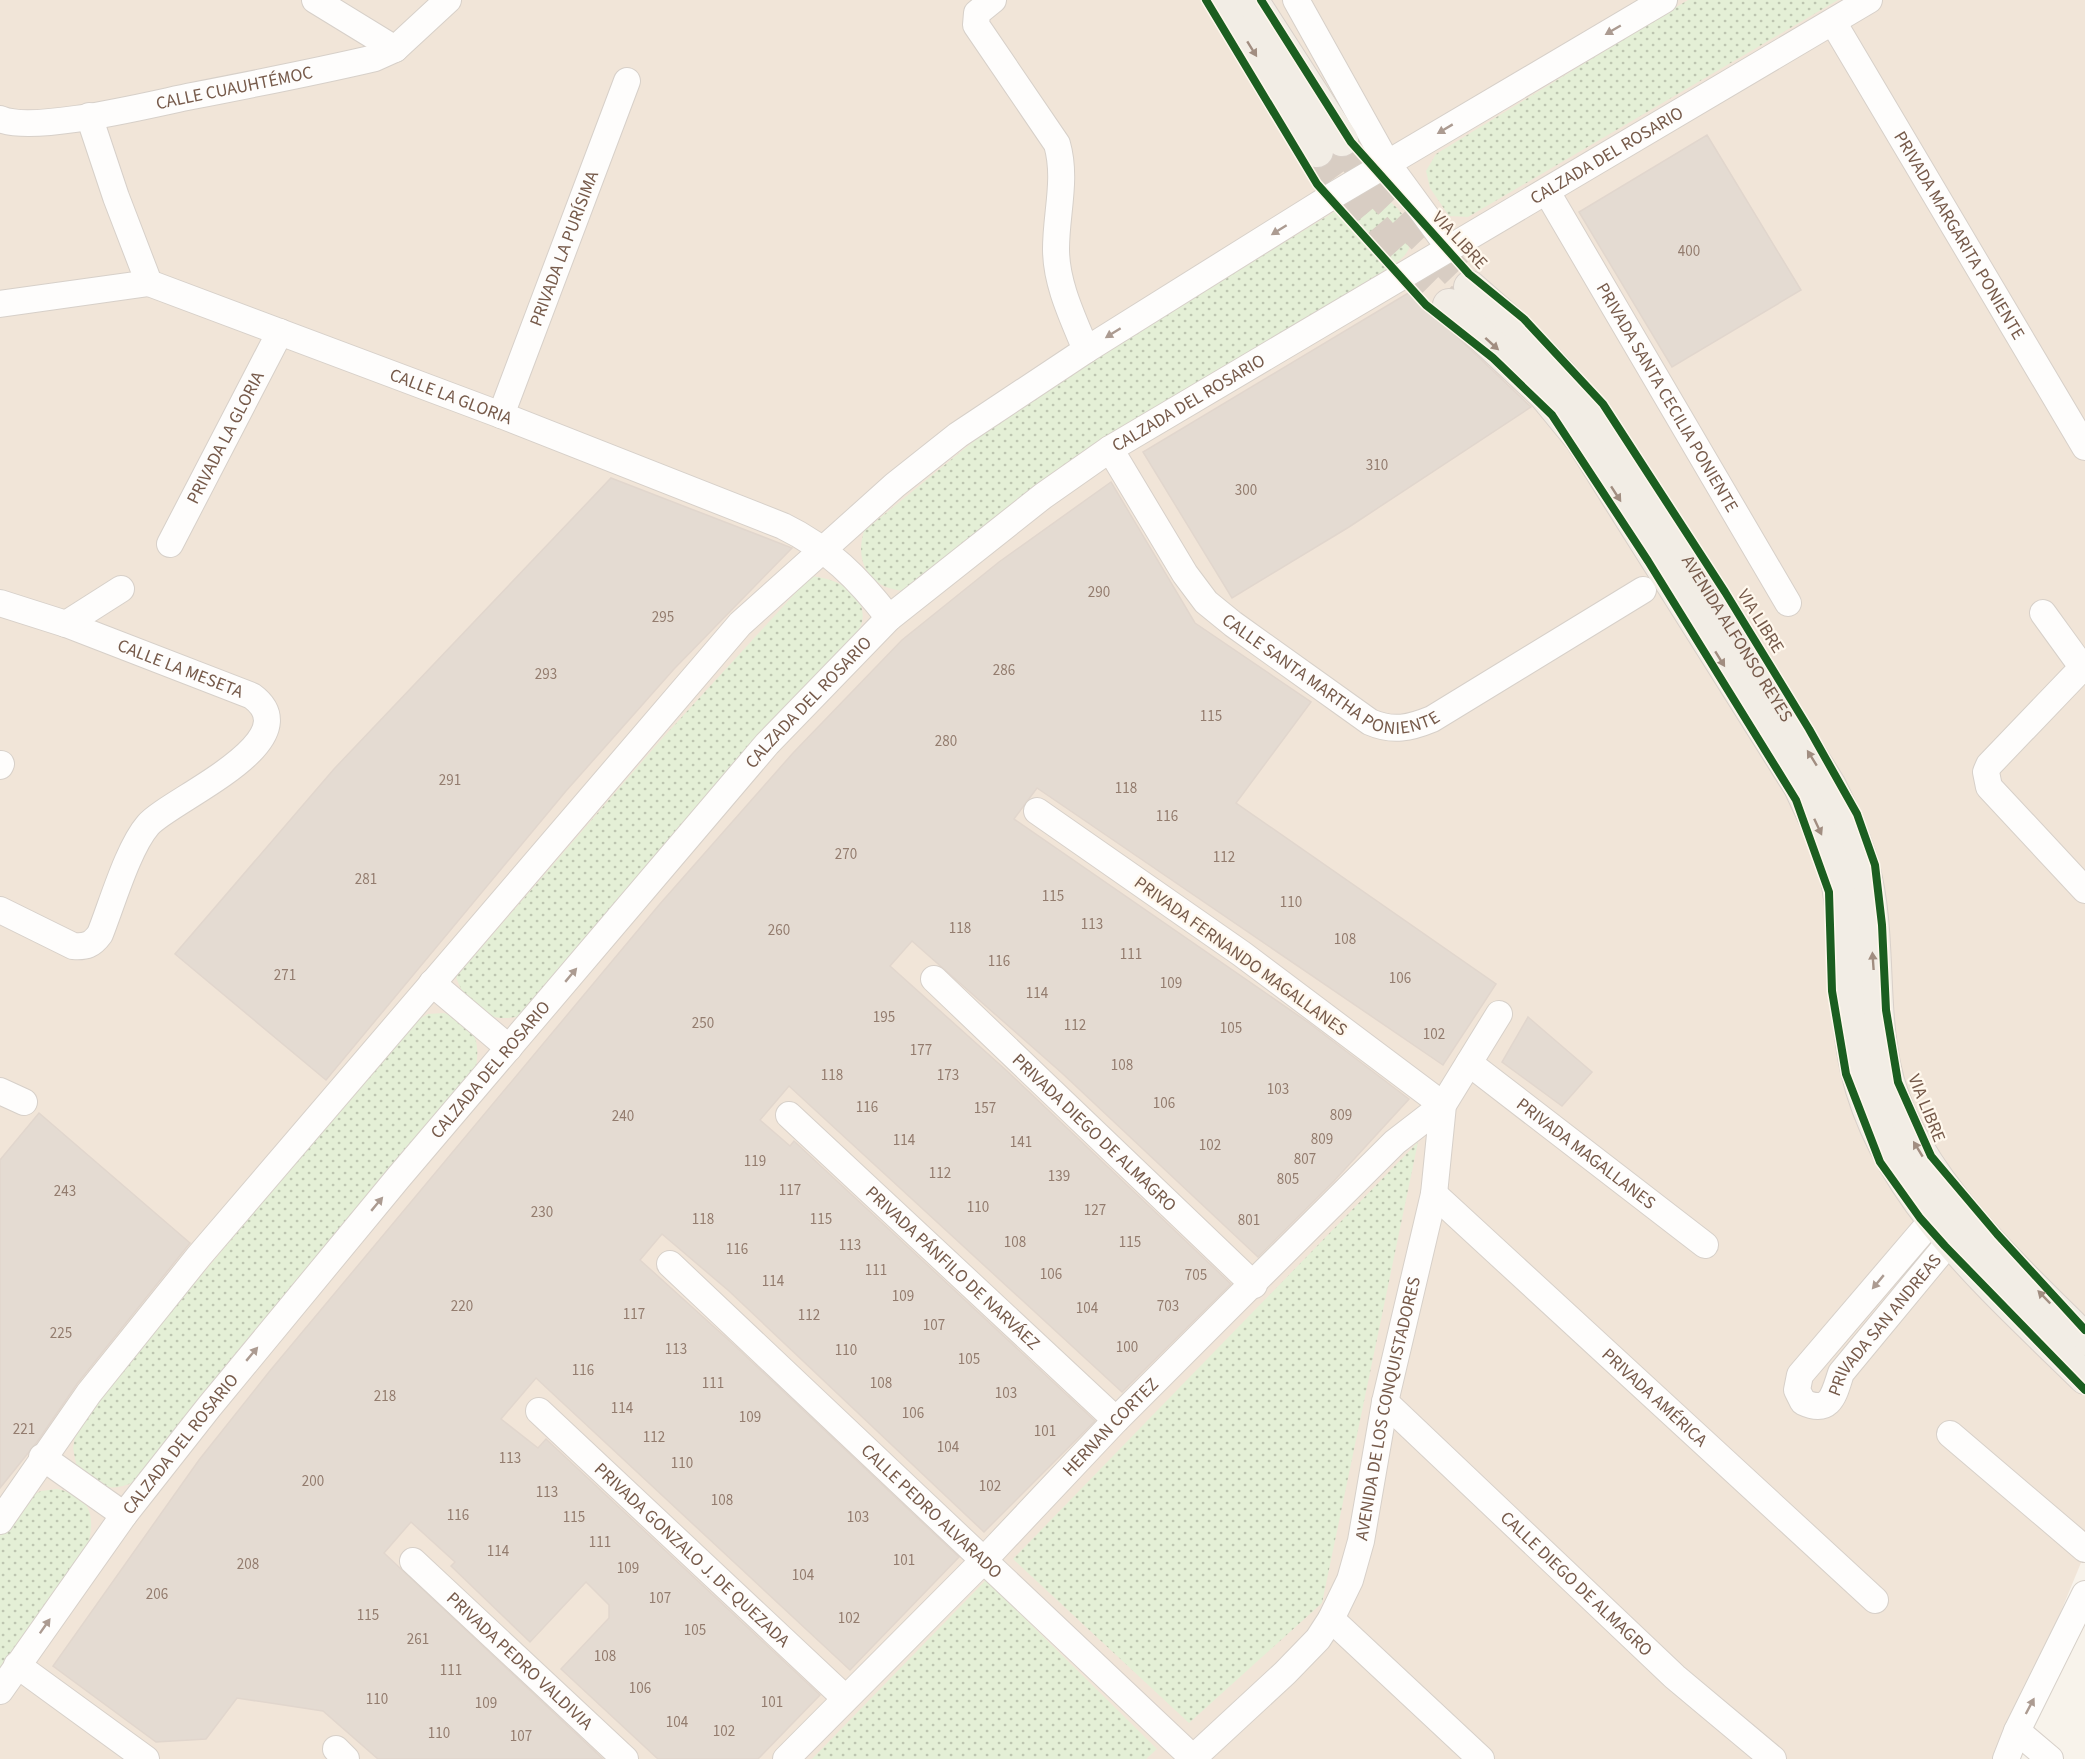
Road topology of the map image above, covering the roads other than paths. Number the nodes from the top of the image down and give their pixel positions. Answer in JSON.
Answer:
{"nodes":[{"id":1,"x":315,"y":0,"type":"edge"},
{"id":2,"x":448,"y":0,"type":"edge"},
{"id":3,"x":1220,"y":0,"type":"edge"},
{"id":4,"x":1252,"y":0,"type":"edge"},
{"id":5,"x":1296,"y":0,"type":"edge"},
{"id":6,"x":1664,"y":0,"type":"edge"},
{"id":7,"x":1869,"y":0,"type":"edge"},
{"id":8,"x":985,"y":7,"type":"edge"},
{"id":9,"x":1833,"y":22,"type":"junction"},
{"id":10,"x":395,"y":49,"type":"junction"},
{"id":11,"x":627,"y":81,"type":"dead end"},
{"id":12,"x":89,"y":116,"type":"junction"},
{"id":13,"x":0,"y":119,"type":"edge"},
{"id":14,"x":1387,"y":163,"type":"junction"},
{"id":15,"x":1547,"y":192,"type":"junction"},
{"id":16,"x":1450,"y":249,"type":"junction"},
{"id":17,"x":149,"y":283,"type":"junction"},
{"id":18,"x":0,"y":304,"type":"edge"},
{"id":19,"x":280,"y":332,"type":"junction"},
{"id":20,"x":1086,"y":350,"type":"junction"},
{"id":21,"x":501,"y":415,"type":"junction"},
{"id":22,"x":2085,"y":447,"type":"edge"},
{"id":23,"x":1110,"y":449,"type":"junction"},
{"id":24,"x":170,"y":544,"type":"dead end"},
{"id":25,"x":825,"y":550,"type":"junction"},
{"id":26,"x":121,"y":589,"type":"dead end"},
{"id":27,"x":1643,"y":590,"type":"dead end"},
{"id":28,"x":0,"y":603,"type":"edge"},
{"id":29,"x":1788,"y":603,"type":"dead end"},
{"id":30,"x":2043,"y":613,"type":"dead end"},
{"id":31,"x":889,"y":618,"type":"junction"},
{"id":32,"x":66,"y":624,"type":"junction"},
{"id":33,"x":2084,"y":669,"type":"edge"},
{"id":34,"x":1037,"y":811,"type":"dead end"},
{"id":35,"x":2085,"y":889,"type":"edge"},
{"id":36,"x":0,"y":910,"type":"edge"},
{"id":37,"x":934,"y":979,"type":"dead end"},
{"id":38,"x":432,"y":983,"type":"junction"},
{"id":39,"x":1499,"y":1014,"type":"dead end"},
{"id":40,"x":509,"y":1048,"type":"junction"},
{"id":41,"x":1469,"y":1063,"type":"junction"},
{"id":42,"x":0,"y":1090,"type":"edge"},
{"id":43,"x":24,"y":1102,"type":"dead end"},
{"id":44,"x":1443,"y":1105,"type":"junction"},
{"id":45,"x":789,"y":1115,"type":"dead end"},
{"id":46,"x":1434,"y":1194,"type":"junction"},
{"id":47,"x":1942,"y":1229,"type":"junction"},
{"id":48,"x":1705,"y":1245,"type":"dead end"},
{"id":49,"x":670,"y":1264,"type":"dead end"},
{"id":50,"x":1254,"y":1285,"type":"junction"},
{"id":51,"x":2085,"y":1339,"type":"edge"},
{"id":52,"x":2085,"y":1378,"type":"edge"},
{"id":53,"x":1385,"y":1402,"type":"junction"},
{"id":54,"x":539,"y":1411,"type":"dead end"},
{"id":55,"x":1116,"y":1420,"type":"junction"},
{"id":56,"x":1950,"y":1434,"type":"dead end"},
{"id":57,"x":42,"y":1457,"type":"junction"},
{"id":58,"x":124,"y":1515,"type":"junction"},
{"id":59,"x":0,"y":1521,"type":"edge"},
{"id":60,"x":2085,"y":1549,"type":"edge"},
{"id":61,"x":413,"y":1561,"type":"dead end"},
{"id":62,"x":983,"y":1561,"type":"junction"},
{"id":63,"x":2085,"y":1594,"type":"edge"},
{"id":64,"x":1875,"y":1600,"type":"dead end"},
{"id":65,"x":1331,"y":1618,"type":"junction"},
{"id":66,"x":17,"y":1665,"type":"junction"},
{"id":67,"x":0,"y":1691,"type":"edge"},
{"id":68,"x":844,"y":1698,"type":"junction"},
{"id":69,"x":2017,"y":1731,"type":"junction"},
{"id":70,"x":146,"y":1759,"type":"edge"},
{"id":71,"x":625,"y":1759,"type":"edge"},
{"id":72,"x":786,"y":1759,"type":"edge"},
{"id":73,"x":1193,"y":1759,"type":"edge"},
{"id":74,"x":1481,"y":1759,"type":"edge"},
{"id":75,"x":1773,"y":1759,"type":"edge"},
{"id":76,"x":2006,"y":1759,"type":"edge"},
{"id":77,"x":2050,"y":1759,"type":"edge"}],
"edges":[{"from":1,"to":10,"type":"street"},
{"from":2,"to":10,"type":"street","name":"CALLE CUAUHTÉMOC"},
{"from":3,"to":4,"type":"main road","one_way":true},
{"from":5,"to":14,"type":"street"},
{"from":6,"to":14,"type":"street","one_way":true},
{"from":7,"to":9,"type":"street","name":"CALZADA DEL ROSARIO"},
{"from":8,"to":20,"type":"street"},
{"from":9,"to":15,"type":"street","name":"CALZADA DEL ROSARIO"},
{"from":9,"to":22,"type":"street","name":"PRIVADA MARGARITA PONIENTE"},
{"from":10,"to":12,"type":"street","name":"CALLE CUAUHTÉMOC"},
{"from":11,"to":21,"type":"street","name":"PRIVADA LA PURÍSIMA"},
{"from":12,"to":13,"type":"street","name":"CALLE CUAUHTÉMOC"},
{"from":12,"to":17,"type":"street"},
{"from":14,"to":16,"type":"street"},
{"from":14,"to":20,"type":"street","one_way":true},
{"from":15,"to":16,"type":"street","name":"CALZADA DEL ROSARIO"},
{"from":15,"to":29,"type":"street","name":"PRIVADA SANTA CECILIA PONIENTE"},
{"from":16,"to":23,"type":"street","name":"CALZADA DEL ROSARIO"},
{"from":17,"to":18,"type":"street"},
{"from":17,"to":19,"type":"street","name":"CALLE LA GLORIA"},
{"from":19,"to":21,"type":"street","name":"CALLE LA GLORIA"},
{"from":19,"to":24,"type":"street","name":"PRIVADA LA GLORIA"},
{"from":20,"to":25,"type":"street"},
{"from":21,"to":25,"type":"street","name":"CALLE LA GLORIA"},
{"from":23,"to":27,"type":"street","name":"CALLE SANTA MARTHA PONIENTE"},
{"from":23,"to":31,"type":"street","name":"CALZADA DEL ROSARIO"},
{"from":25,"to":31,"type":"street","name":"CALLE LA GLORIA"},
{"from":25,"to":38,"type":"street"},
{"from":26,"to":32,"type":"street"},
{"from":28,"to":32,"type":"street","name":"CALLE LA MESETA"},
{"from":30,"to":33,"type":"street"},
{"from":40,"to":31,"type":"street","name":"CALZADA DEL ROSARIO","one_way":true},
{"from":32,"to":36,"type":"street","name":"CALLE LA MESETA"},
{"from":33,"to":35,"type":"street"},
{"from":34,"to":44,"type":"street","name":"PRIVADA FERNANDO MAGALLANES"},
{"from":37,"to":50,"type":"street","name":"PRIVADA DIEGO DE ALMAGRO"},
{"from":38,"to":40,"type":"street"},
{"from":38,"to":57,"type":"street"},
{"from":39,"to":41,"type":"street","name":"AVENIDA DE LOS CONQUISTADORES"},
{"from":58,"to":40,"type":"street","name":"CALZADA DEL ROSARIO","one_way":true},
{"from":41,"to":44,"type":"street","name":"AVENIDA DE LOS CONQUISTADORES"},
{"from":41,"to":48,"type":"street","name":"PRIVADA MAGALLANES"},
{"from":42,"to":43,"type":"street"},
{"from":44,"to":46,"type":"street","name":"AVENIDA DE LOS CONQUISTADORES"},
{"from":44,"to":50,"type":"street","name":"HERNAN CORTEZ"},
{"from":45,"to":55,"type":"street","name":"PRIVADA PÁNFILO DE NARVÁEZ"},
{"from":46,"to":53,"type":"street","name":"AVENIDA DE LOS CONQUISTADORES"},
{"from":46,"to":64,"type":"street","name":"PRIVADA AMÉRICA"},
{"from":47,"to":47,"type":"street","name":"PRIVADA SAN ANDREAS","one_way":true},
{"from":51,"to":47,"type":"main road","name":"AVENIDA ALFONSO REYES","one_way":true},
{"from":47,"to":52,"type":"main road","name":"AVENIDA ALFONSO REYES"},
{"from":49,"to":62,"type":"street","name":"CALLE PEDRO ALVARADO"},
{"from":50,"to":55,"type":"street","name":"HERNAN CORTEZ"},
{"from":53,"to":65,"type":"street","name":"AVENIDA DE LOS CONQUISTADORES"},
{"from":53,"to":75,"type":"street","name":"CALLE DIEGO DE ALMAGRO"},
{"from":54,"to":68,"type":"street","name":"PRIVADA GONZALO J. DE QUEZADA"},
{"from":55,"to":62,"type":"street","name":"HERNAN CORTEZ"},
{"from":56,"to":60,"type":"street"},
{"from":57,"to":58,"type":"street"},
{"from":57,"to":59,"type":"street"},
{"from":66,"to":58,"type":"street","name":"CALZADA DEL ROSARIO","one_way":true},
{"from":61,"to":71,"type":"street","name":"PRIVADA PEDRO VALDIVIA"},
{"from":62,"to":68,"type":"street","name":"HERNAN CORTEZ"},
{"from":62,"to":73,"type":"street","name":"CALLE PEDRO ALVARADO"},
{"from":69,"to":63,"type":"street","one_way":true},
{"from":65,"to":73,"type":"street","name":"AVENIDA DE LOS CONQUISTADORES"},
{"from":65,"to":74,"type":"street"},
{"from":66,"to":67,"type":"street","name":"CALZADA DEL ROSARIO"},
{"from":66,"to":70,"type":"street"},
{"from":68,"to":72,"type":"street","name":"HERNAN CORTEZ"},
{"from":69,"to":76,"type":"street"},
{"from":69,"to":77,"type":"street"}]}
